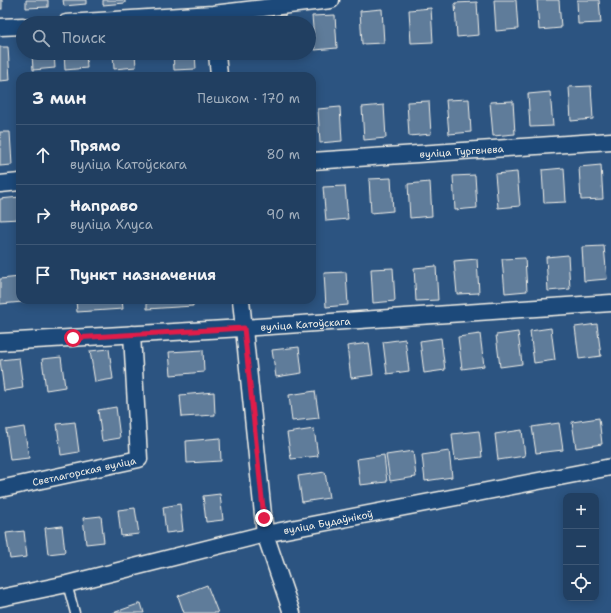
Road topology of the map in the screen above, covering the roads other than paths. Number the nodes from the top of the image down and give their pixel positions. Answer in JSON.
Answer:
{"nodes":[{"id":1,"x":331,"y":0,"type":"edge"},
{"id":2,"x":213,"y":12,"type":"edge"},
{"id":3,"x":160,"y":16,"type":"edge"},
{"id":4,"x":16,"y":26,"type":"edge"},
{"id":5,"x":0,"y":27,"type":"edge"},
{"id":6,"x":218,"y":60,"type":"edge"},
{"id":7,"x":219,"y":72,"type":"edge"},
{"id":8,"x":611,"y":141,"type":"edge"},
{"id":9,"x":316,"y":161,"type":"edge"},
{"id":10,"x":16,"y":182,"type":"edge"},
{"id":11,"x":0,"y":184,"type":"edge"},
{"id":12,"x":611,"y":302,"type":"edge"},
{"id":13,"x":241,"y":304,"type":"edge"},
{"id":14,"x":244,"y":328,"type":"junction"},
{"id":15,"x":132,"y":334,"type":"junction"},
{"id":16,"x":0,"y":342,"type":"edge"},
{"id":17,"x":611,"y":468,"type":"edge"},
{"id":18,"x":0,"y":489,"type":"edge"},
{"id":19,"x":265,"y":534,"type":"junction"},
{"id":20,"x":67,"y":584,"type":"junction"},
{"id":21,"x":0,"y":598,"type":"edge"},
{"id":22,"x":76,"y":613,"type":"edge"},
{"id":23,"x":292,"y":613,"type":"edge"}],
"edges":[{"from":1,"to":2,"type":"street"},
{"from":2,"to":3,"type":"street"},
{"from":4,"to":5,"type":"street"},
{"from":6,"to":7,"type":"street"},
{"from":8,"to":9,"type":"street","name":"вуліца Тургенева"},
{"from":10,"to":11,"type":"street"},
{"from":12,"to":14,"type":"street","name":"вуліца Катоўскага"},
{"from":13,"to":14,"type":"street"},
{"from":14,"to":15,"type":"street","name":"вуліца Катоўскага"},
{"from":14,"to":19,"type":"street"},
{"from":15,"to":16,"type":"street","name":"вуліца Катоўскага"},
{"from":15,"to":18,"type":"street","name":"Светлагорская вуліца"},
{"from":17,"to":19,"type":"street","name":"вуліца Будаўнікоў"},
{"from":19,"to":20,"type":"street","name":"вуліца Будаўнікоў"},
{"from":19,"to":23,"type":"street"},
{"from":20,"to":21,"type":"street","name":"вуліца Будаўнікоў"},
{"from":20,"to":22,"type":"lane"}]}
